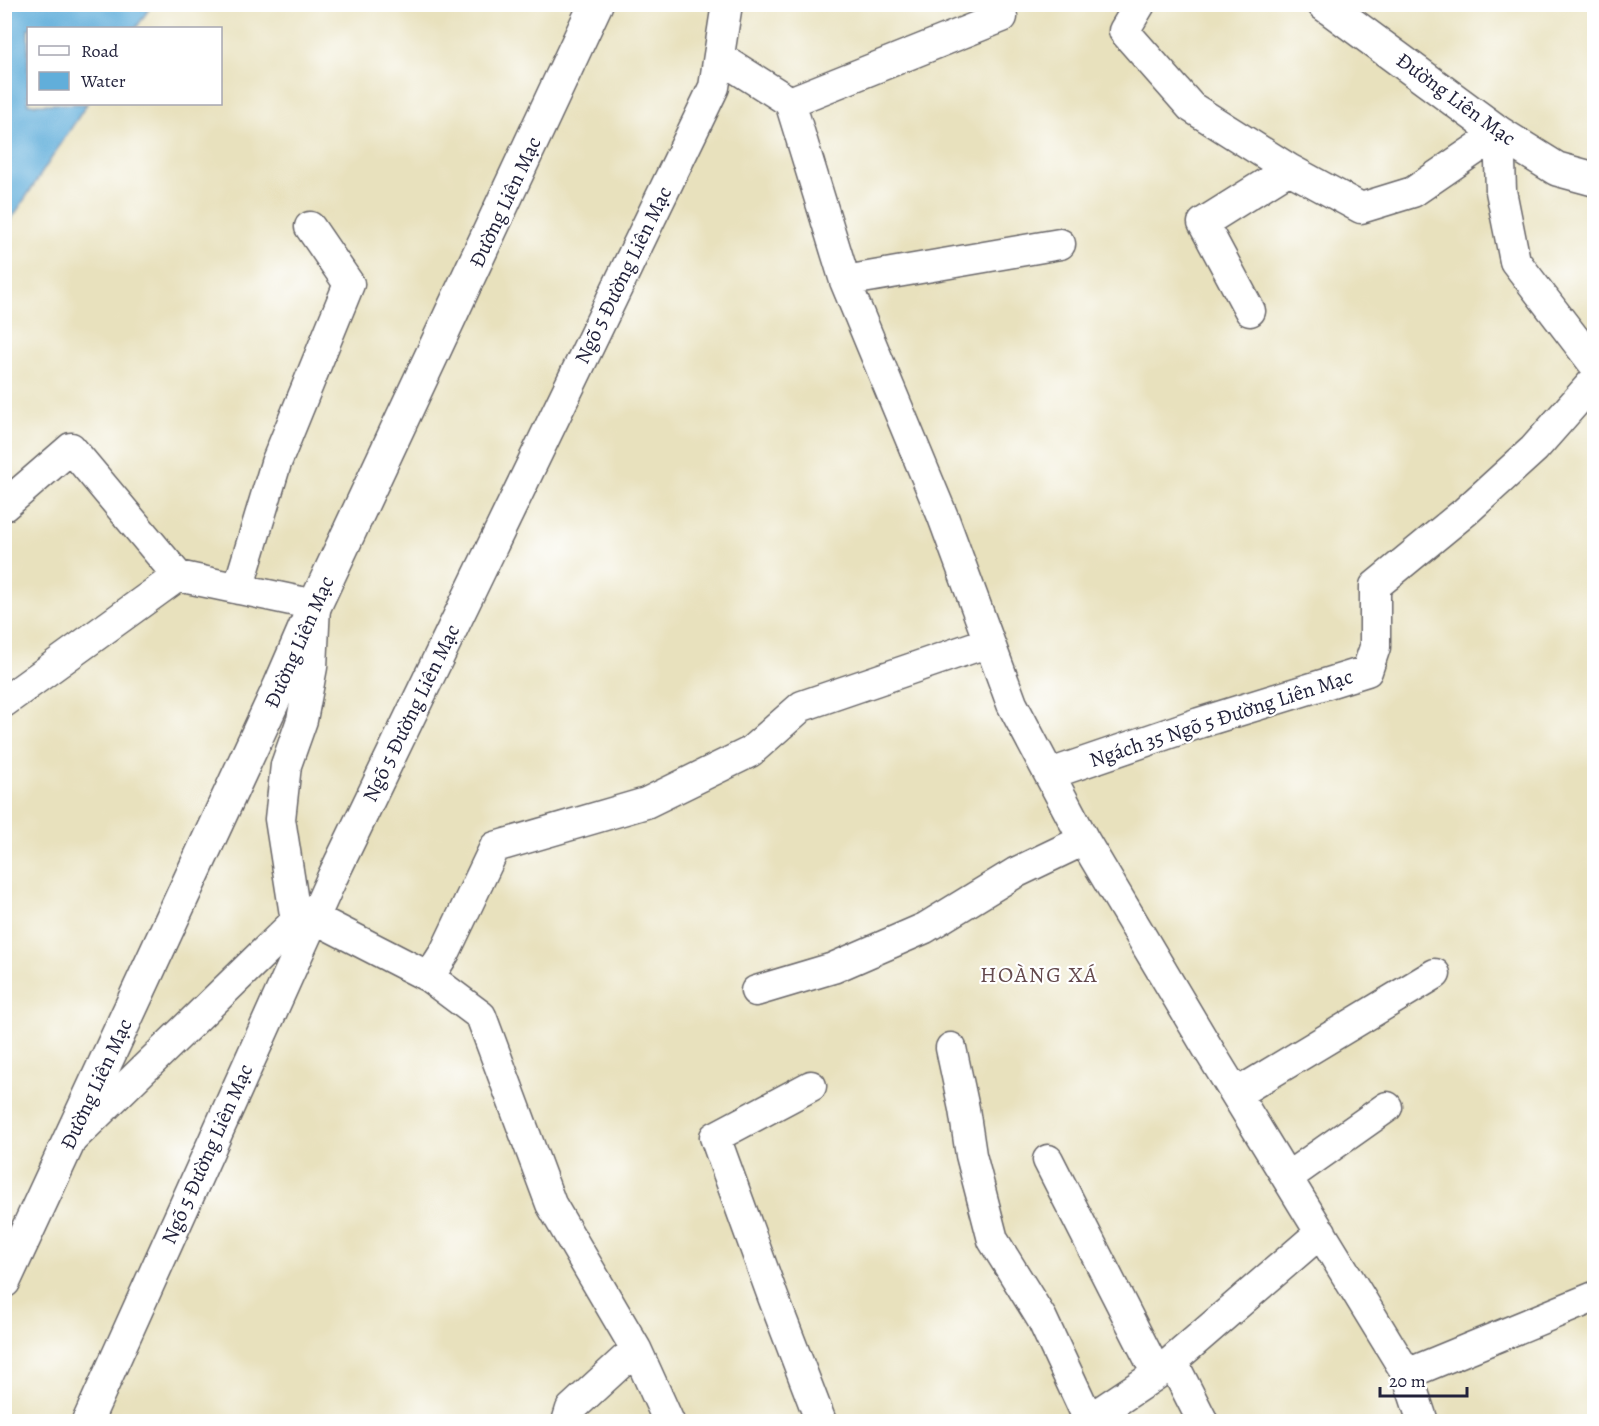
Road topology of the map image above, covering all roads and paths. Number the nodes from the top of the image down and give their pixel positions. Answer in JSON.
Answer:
{"nodes":[{"id":1,"x":596,"y":4,"type":"edge"},
{"id":2,"x":727,"y":4,"type":"edge"},
{"id":3,"x":1140,"y":4,"type":"edge"},
{"id":4,"x":1324,"y":4,"type":"edge"},
{"id":5,"x":1002,"y":17,"type":"dead end"},
{"id":6,"x":719,"y":57,"type":"junction"},
{"id":7,"x":790,"y":102,"type":"junction"},
{"id":8,"x":1499,"y":133,"type":"junction"},
{"id":9,"x":1289,"y":169,"type":"junction"},
{"id":10,"x":1594,"y":179,"type":"edge"},
{"id":11,"x":310,"y":227,"type":"dead end"},
{"id":12,"x":1060,"y":244,"type":"dead end"},
{"id":13,"x":845,"y":281,"type":"junction"},
{"id":14,"x":1250,"y":311,"type":"dead end"},
{"id":15,"x":1594,"y":364,"type":"edge"},
{"id":16,"x":1594,"y":381,"type":"edge"},
{"id":17,"x":4,"y":506,"type":"edge"},
{"id":18,"x":178,"y":576,"type":"junction"},
{"id":19,"x":238,"y":589,"type":"junction"},
{"id":20,"x":315,"y":605,"type":"junction"},
{"id":21,"x":989,"y":642,"type":"junction"},
{"id":22,"x":4,"y":702,"type":"edge"},
{"id":23,"x":1050,"y":774,"type":"junction"},
{"id":24,"x":1084,"y":840,"type":"junction"},
{"id":25,"x":305,"y":919,"type":"junction"},
{"id":26,"x":1434,"y":974,"type":"dead end"},
{"id":27,"x":429,"y":977,"type":"junction"},
{"id":28,"x":756,"y":990,"type":"dead end"},
{"id":29,"x":951,"y":1048,"type":"dead end"},
{"id":30,"x":811,"y":1086,"type":"dead end"},
{"id":31,"x":1236,"y":1094,"type":"junction"},
{"id":32,"x":1387,"y":1107,"type":"dead end"},
{"id":33,"x":68,"y":1143,"type":"junction"},
{"id":34,"x":1048,"y":1160,"type":"dead end"},
{"id":35,"x":1288,"y":1178,"type":"junction"},
{"id":36,"x":1321,"y":1232,"type":"junction"},
{"id":37,"x":4,"y":1281,"type":"edge"},
{"id":38,"x":1594,"y":1297,"type":"edge"},
{"id":39,"x":636,"y":1349,"type":"junction"},
{"id":40,"x":1165,"y":1368,"type":"junction"},
{"id":41,"x":1407,"y":1374,"type":"junction"},
{"id":42,"x":1087,"y":1421,"type":"edge"},
{"id":43,"x":87,"y":1422,"type":"edge"},
{"id":44,"x":567,"y":1422,"type":"edge"},
{"id":45,"x":669,"y":1422,"type":"edge"},
{"id":46,"x":821,"y":1422,"type":"edge"},
{"id":47,"x":1203,"y":1422,"type":"edge"},
{"id":48,"x":1423,"y":1422,"type":"edge"}],
"edges":[{"from":1,"to":20,"type":"main road","name":"Đường Liên Mạc"},
{"from":2,"to":6,"type":"street","name":"Ngõ 5 Đường Liên Mạc"},
{"from":3,"to":9,"type":"street"},
{"from":4,"to":8,"type":"main road","name":"Đường Liên Mạc"},
{"from":5,"to":7,"type":"street"},
{"from":6,"to":7,"type":"street"},
{"from":6,"to":25,"type":"street","name":"Ngõ 5 Đường Liên Mạc"},
{"from":7,"to":13,"type":"street"},
{"from":8,"to":9,"type":"street"},
{"from":8,"to":10,"type":"main road","name":"Đường Liên Mạc"},
{"from":8,"to":15,"type":"street"},
{"from":9,"to":14,"type":"street"},
{"from":11,"to":19,"type":"street"},
{"from":12,"to":13,"type":"street"},
{"from":13,"to":21,"type":"street"},
{"from":16,"to":23,"type":"street","name":"Ngách 35 Ngõ 5 Đường Liên Mạc"},
{"from":17,"to":18,"type":"street"},
{"from":18,"to":19,"type":"street"},
{"from":18,"to":22,"type":"street"},
{"from":19,"to":20,"type":"street"},
{"from":20,"to":25,"type":"street"},
{"from":20,"to":33,"type":"main road","name":"Đường Liên Mạc"},
{"from":21,"to":23,"type":"street"},
{"from":21,"to":27,"type":"street"},
{"from":23,"to":24,"type":"street"},
{"from":24,"to":28,"type":"street"},
{"from":24,"to":31,"type":"street"},
{"from":25,"to":27,"type":"street"},
{"from":25,"to":33,"type":"street"},
{"from":25,"to":43,"type":"street","name":"Ngõ 5 Đường Liên Mạc"},
{"from":26,"to":31,"type":"street"},
{"from":27,"to":39,"type":"street"},
{"from":29,"to":42,"type":"street"},
{"from":30,"to":46,"type":"street"},
{"from":31,"to":35,"type":"street"},
{"from":32,"to":35,"type":"street"},
{"from":33,"to":37,"type":"main road","name":"Đường Liên Mạc"},
{"from":34,"to":40,"type":"street"},
{"from":35,"to":36,"type":"street"},
{"from":36,"to":40,"type":"street"},
{"from":36,"to":41,"type":"street"},
{"from":38,"to":41,"type":"street"},
{"from":39,"to":44,"type":"street"},
{"from":39,"to":45,"type":"street"},
{"from":40,"to":42,"type":"street"},
{"from":40,"to":47,"type":"street"},
{"from":41,"to":48,"type":"street"}]}
